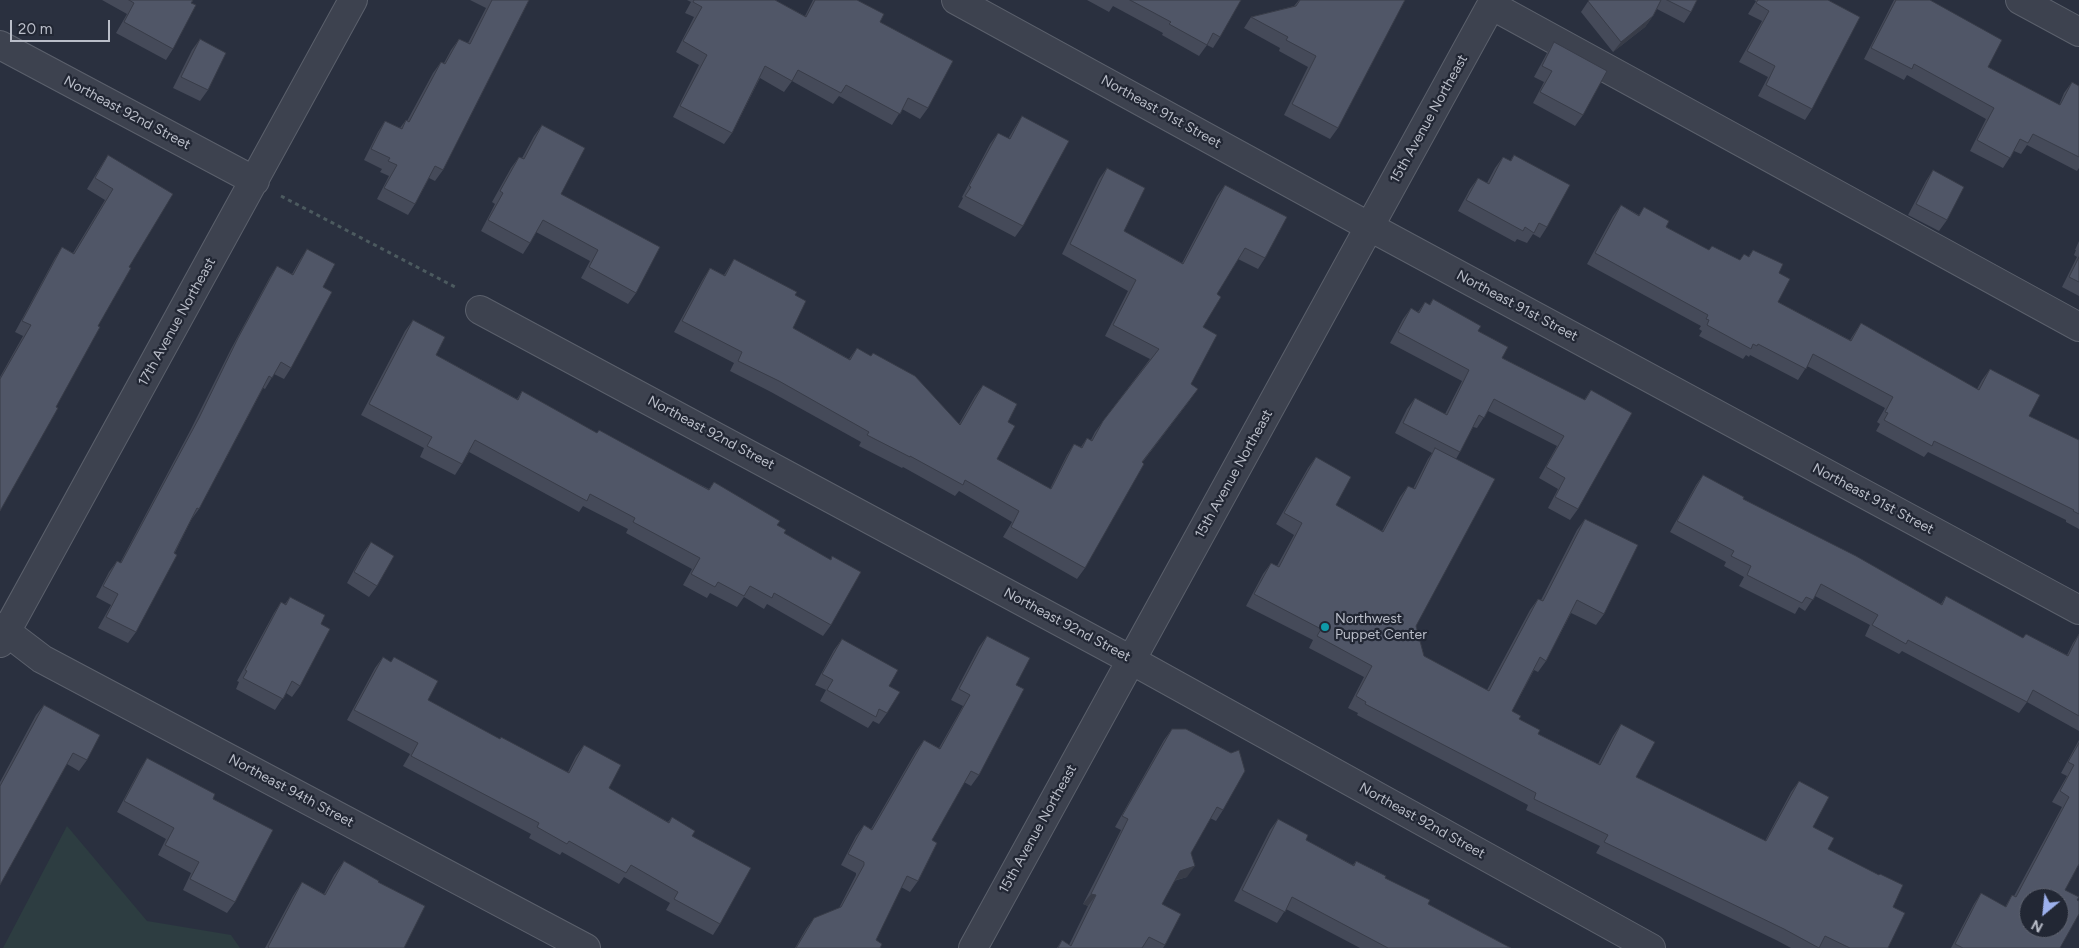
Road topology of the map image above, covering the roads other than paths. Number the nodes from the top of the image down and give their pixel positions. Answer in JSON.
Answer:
{"nodes":[{"id":1,"x":353,"y":0,"type":"edge"},
{"id":2,"x":956,"y":0,"type":"edge"},
{"id":3,"x":2020,"y":0,"type":"edge"},
{"id":4,"x":1493,"y":3,"type":"edge"},
{"id":5,"x":2079,"y":32,"type":"edge"},
{"id":6,"x":0,"y":45,"type":"edge"},
{"id":7,"x":255,"y":181,"type":"junction"},
{"id":8,"x":1370,"y":227,"type":"junction"},
{"id":9,"x":480,"y":310,"type":"dead end"},
{"id":10,"x":2079,"y":327,"type":"edge"},
{"id":11,"x":2079,"y":610,"type":"edge"},
{"id":12,"x":2,"y":634,"type":"edge"},
{"id":13,"x":1131,"y":660,"type":"junction"},
{"id":14,"x":586,"y":948,"type":"edge"},
{"id":15,"x":973,"y":948,"type":"edge"},
{"id":16,"x":1651,"y":948,"type":"edge"}],
"edges":[{"from":1,"to":7,"type":"street","name":"17th Avenue Northeast"},
{"from":2,"to":8,"type":"street","name":"Northeast 91st Street"},
{"from":3,"to":5,"type":"street"},
{"from":4,"to":8,"type":"street","name":"15th Avenue Northeast"},
{"from":4,"to":10,"type":"street"},
{"from":6,"to":7,"type":"street","name":"Northeast 92nd Street"},
{"from":7,"to":12,"type":"street","name":"17th Avenue Northeast"},
{"from":8,"to":11,"type":"street","name":"Northeast 91st Street"},
{"from":8,"to":13,"type":"street","name":"15th Avenue Northeast"},
{"from":9,"to":13,"type":"street","name":"Northeast 92nd Street"},
{"from":12,"to":14,"type":"street","name":"Northeast 94th Street"},
{"from":13,"to":15,"type":"street","name":"15th Avenue Northeast"},
{"from":13,"to":16,"type":"street","name":"Northeast 92nd Street"}]}
